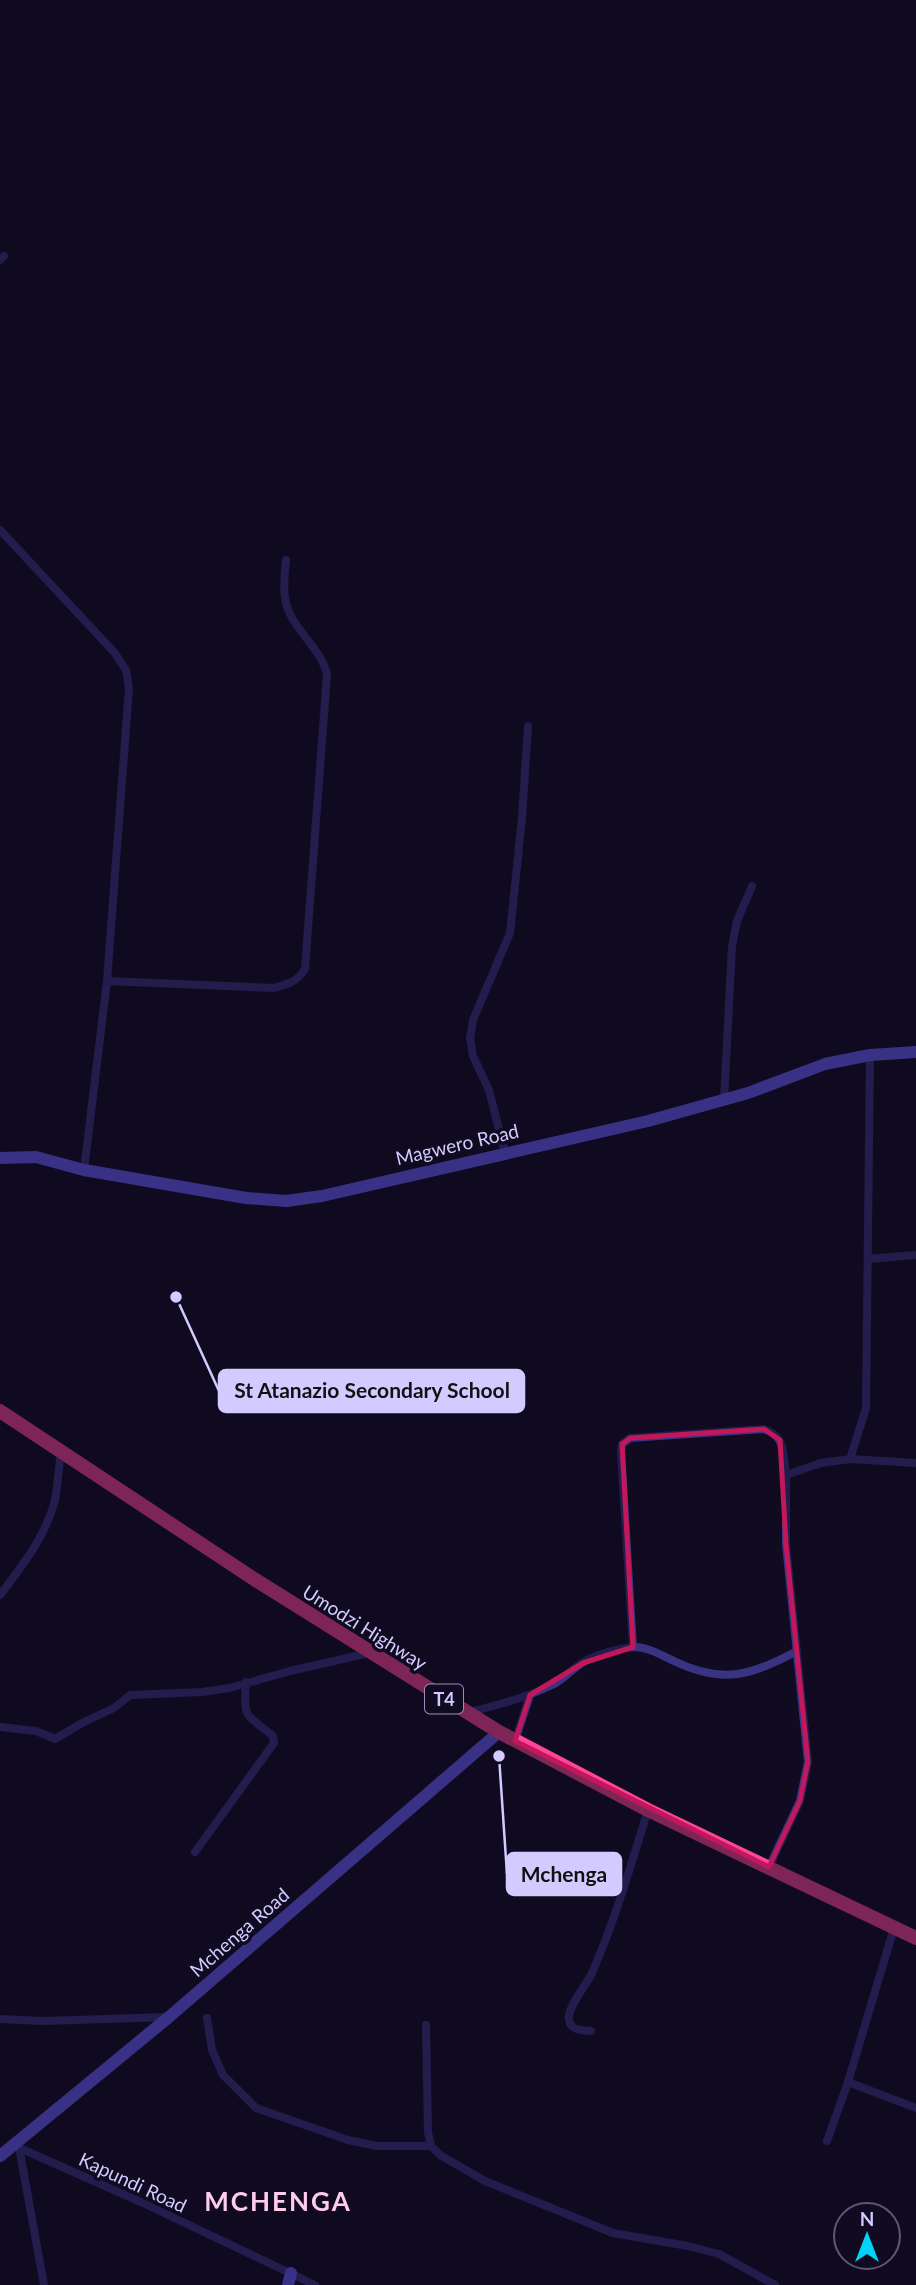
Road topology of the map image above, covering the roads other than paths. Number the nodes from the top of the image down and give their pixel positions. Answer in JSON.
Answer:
{"nodes":[{"id":1,"x":0,"y":530,"type":"edge"},
{"id":2,"x":286,"y":560,"type":"dead end"},
{"id":3,"x":528,"y":726,"type":"dead end"},
{"id":4,"x":752,"y":886,"type":"dead end"},
{"id":5,"x":107,"y":981,"type":"junction"},
{"id":6,"x":916,"y":1052,"type":"edge"},
{"id":7,"x":870,"y":1055,"type":"junction"},
{"id":8,"x":724,"y":1100,"type":"junction"},
{"id":9,"x":505,"y":1153,"type":"junction"},
{"id":10,"x":0,"y":1158,"type":"edge"},
{"id":11,"x":84,"y":1170,"type":"junction"},
{"id":12,"x":916,"y":1255,"type":"edge"},
{"id":13,"x":868,"y":1259,"type":"junction"},
{"id":14,"x":0,"y":1411,"type":"edge"},
{"id":15,"x":61,"y":1450,"type":"junction"},
{"id":16,"x":850,"y":1459,"type":"junction"},
{"id":17,"x":916,"y":1463,"type":"edge"},
{"id":18,"x":786,"y":1475,"type":"junction"},
{"id":19,"x":0,"y":1595,"type":"edge"},
{"id":20,"x":633,"y":1647,"type":"junction"},
{"id":21,"x":797,"y":1651,"type":"junction"},
{"id":22,"x":369,"y":1653,"type":"junction"},
{"id":23,"x":246,"y":1682,"type":"junction"},
{"id":24,"x":530,"y":1695,"type":"junction"},
{"id":25,"x":467,"y":1713,"type":"junction"},
{"id":26,"x":0,"y":1727,"type":"edge"},
{"id":27,"x":499,"y":1732,"type":"junction"},
{"id":28,"x":515,"y":1741,"type":"junction"},
{"id":29,"x":648,"y":1810,"type":"junction"},
{"id":30,"x":195,"y":1852,"type":"dead end"},
{"id":31,"x":769,"y":1867,"type":"junction"},
{"id":32,"x":894,"y":1928,"type":"junction"},
{"id":33,"x":916,"y":1938,"type":"edge"},
{"id":34,"x":169,"y":2017,"type":"junction"},
{"id":35,"x":208,"y":2018,"type":"dead end"},
{"id":36,"x":0,"y":2019,"type":"edge"},
{"id":37,"x":426,"y":2025,"type":"dead end"},
{"id":38,"x":591,"y":2031,"type":"dead end"},
{"id":39,"x":848,"y":2082,"type":"junction"},
{"id":40,"x":916,"y":2108,"type":"edge"},
{"id":41,"x":827,"y":2141,"type":"dead end"},
{"id":42,"x":16,"y":2146,"type":"junction"},
{"id":43,"x":431,"y":2146,"type":"junction"},
{"id":44,"x":0,"y":2156,"type":"edge"},
{"id":45,"x":289,"y":2279,"type":"edge"},
{"id":46,"x":44,"y":2285,"type":"edge"},
{"id":47,"x":315,"y":2285,"type":"edge"},
{"id":48,"x":775,"y":2285,"type":"edge"}],
"edges":[{"from":1,"to":5,"type":"street"},
{"from":2,"to":5,"type":"street"},
{"from":3,"to":9,"type":"street"},
{"from":4,"to":8,"type":"street"},
{"from":5,"to":11,"type":"street"},
{"from":6,"to":7,"type":"street","name":"Magwero Road"},
{"from":7,"to":8,"type":"street","name":"Magwero Road"},
{"from":7,"to":13,"type":"street"},
{"from":8,"to":9,"type":"street","name":"Magwero Road"},
{"from":9,"to":11,"type":"street","name":"Magwero Road"},
{"from":10,"to":11,"type":"street","name":"Magwero Road"},
{"from":12,"to":13,"type":"street"},
{"from":13,"to":16,"type":"street"},
{"from":14,"to":15,"type":"highway","name":"Umodzi Highway","number":"T4"},
{"from":15,"to":19,"type":"street"},
{"from":15,"to":22,"type":"highway","name":"Umodzi Highway","number":"T4"},
{"from":16,"to":17,"type":"street"},
{"from":16,"to":18,"type":"street"},
{"from":18,"to":20,"type":"street"},
{"from":18,"to":21,"type":"street"},
{"from":20,"to":21,"type":"street"},
{"from":20,"to":24,"type":"street"},
{"from":21,"to":31,"type":"street"},
{"from":22,"to":23,"type":"street"},
{"from":22,"to":25,"type":"highway","name":"Umodzi Highway","number":"T4"},
{"from":23,"to":26,"type":"street"},
{"from":23,"to":30,"type":"street"},
{"from":24,"to":25,"type":"street"},
{"from":24,"to":28,"type":"street"},
{"from":25,"to":27,"type":"highway","name":"Umodzi Highway","number":"T4"},
{"from":27,"to":28,"type":"highway","name":"Umodzi Highway","number":"T4"},
{"from":27,"to":34,"type":"street","name":"Mchenga Road"},
{"from":28,"to":29,"type":"highway","name":"Umodzi Highway","number":"T4"},
{"from":29,"to":31,"type":"highway","name":"Umodzi Highway","number":"T4"},
{"from":29,"to":38,"type":"street"},
{"from":31,"to":32,"type":"highway","name":"Umodzi Highway","number":"T4"},
{"from":32,"to":33,"type":"highway","name":"Umodzi Highway","number":"T4"},
{"from":32,"to":39,"type":"street"},
{"from":34,"to":36,"type":"street"},
{"from":34,"to":42,"type":"street","name":"Mchenga Road"},
{"from":35,"to":43,"type":"street"},
{"from":37,"to":43,"type":"street"},
{"from":39,"to":40,"type":"street"},
{"from":39,"to":41,"type":"street"},
{"from":42,"to":44,"type":"street","name":"Mchenga Road"},
{"from":42,"to":45,"type":"street","name":"Kapundi Road"},
{"from":42,"to":46,"type":"street"},
{"from":43,"to":48,"type":"street"},
{"from":45,"to":47,"type":"street","name":"Kapundi Road"}]}
